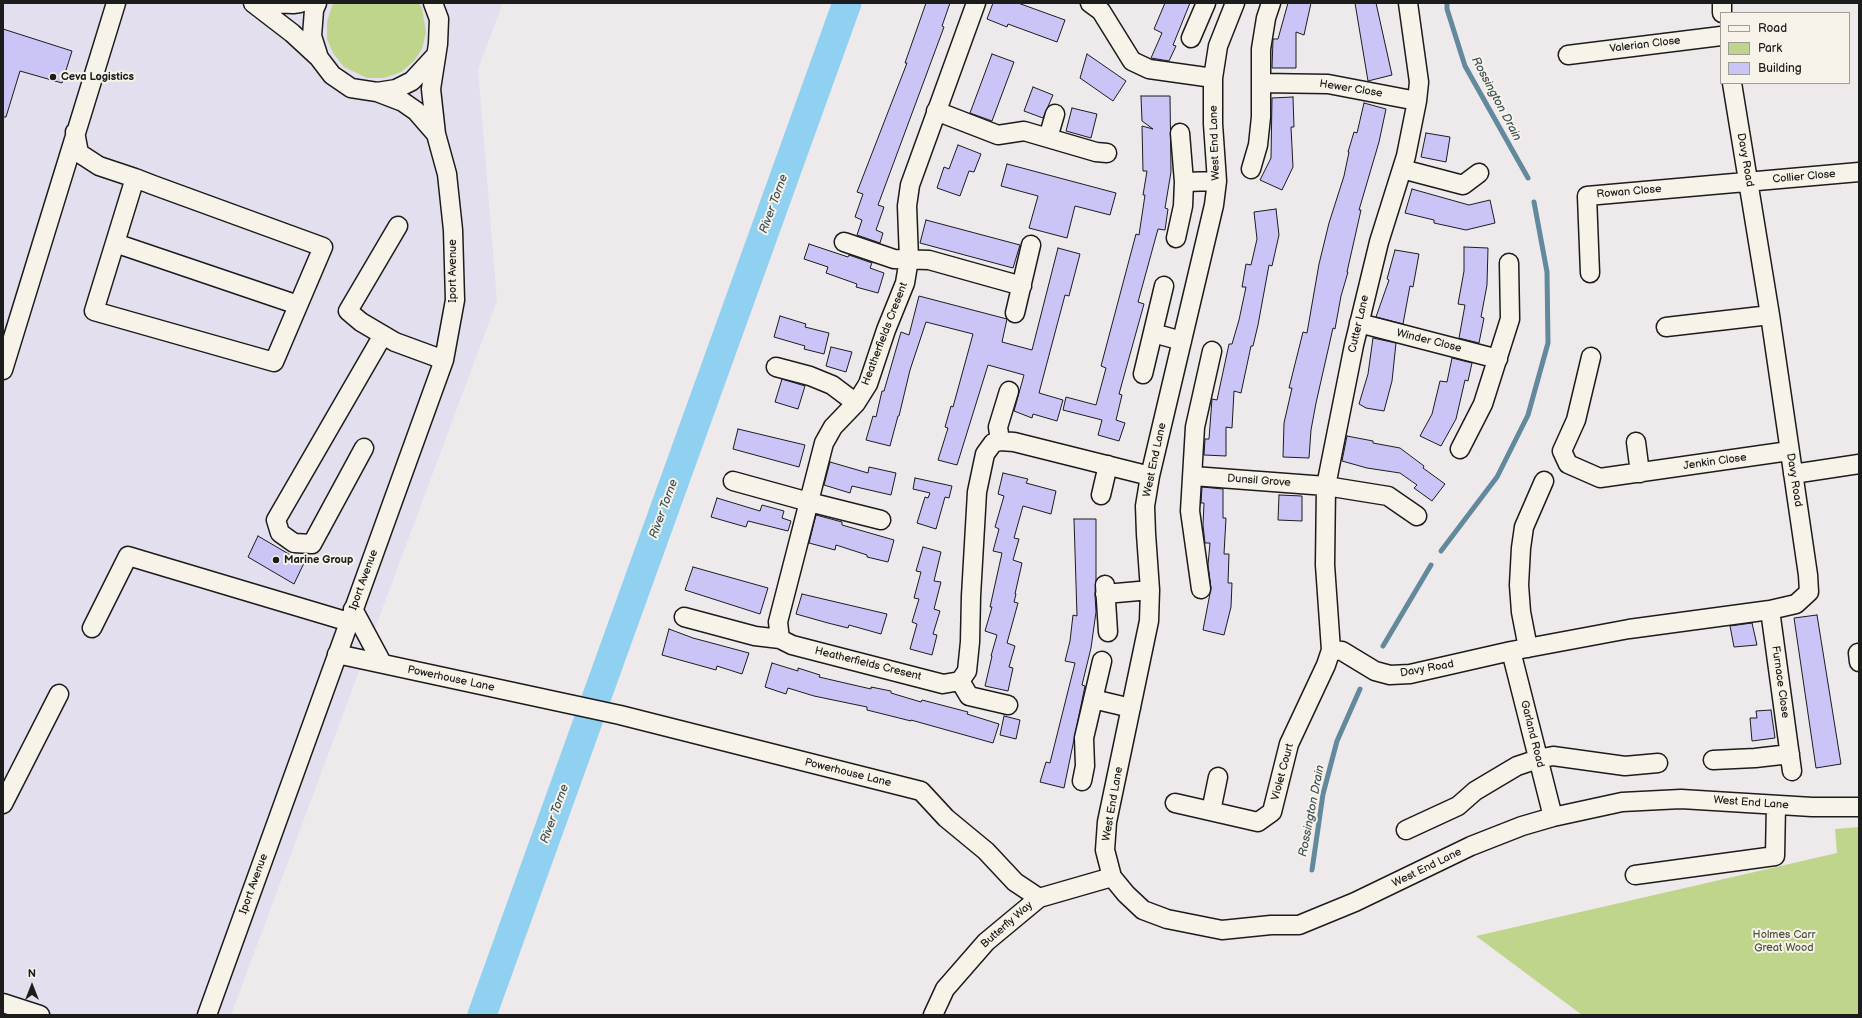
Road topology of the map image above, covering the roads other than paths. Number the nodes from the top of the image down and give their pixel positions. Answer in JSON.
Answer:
{"nodes":[{"id":1,"x":116,"y":3,"type":"edge"},
{"id":2,"x":253,"y":3,"type":"edge"},
{"id":3,"x":267,"y":3,"type":"edge"},
{"id":4,"x":300,"y":3,"type":"edge"},
{"id":5,"x":317,"y":3,"type":"edge"},
{"id":6,"x":432,"y":3,"type":"edge"},
{"id":7,"x":976,"y":3,"type":"edge"},
{"id":8,"x":1090,"y":3,"type":"edge"},
{"id":9,"x":1235,"y":3,"type":"edge"},
{"id":10,"x":1271,"y":3,"type":"edge"},
{"id":11,"x":1408,"y":3,"type":"edge"},
{"id":12,"x":1204,"y":9,"type":"edge"},
{"id":13,"x":1226,"y":24,"type":"junction"},
{"id":14,"x":1720,"y":36,"type":"edge"},
{"id":15,"x":1191,"y":38,"type":"dead end"},
{"id":16,"x":1568,"y":55,"type":"dead end"},
{"id":17,"x":435,"y":56,"type":"junction"},
{"id":18,"x":319,"y":58,"type":"junction"},
{"id":19,"x":1213,"y":78,"type":"junction"},
{"id":20,"x":1261,"y":83,"type":"junction"},
{"id":21,"x":1732,"y":84,"type":"edge"},
{"id":22,"x":377,"y":92,"type":"junction"},
{"id":23,"x":1417,"y":101,"type":"junction"},
{"id":24,"x":936,"y":111,"type":"junction"},
{"id":25,"x":1055,"y":114,"type":"dead end"},
{"id":26,"x":75,"y":132,"type":"junction"},
{"id":27,"x":1180,"y":133,"type":"dead end"},
{"id":28,"x":436,"y":134,"type":"junction"},
{"id":29,"x":1048,"y":138,"type":"junction"},
{"id":30,"x":1107,"y":153,"type":"dead end"},
{"id":31,"x":1251,"y":169,"type":"dead end"},
{"id":32,"x":1402,"y":170,"type":"junction"},
{"id":33,"x":1859,"y":172,"type":"edge"},
{"id":34,"x":1479,"y":173,"type":"dead end"},
{"id":35,"x":135,"y":178,"type":"junction"},
{"id":36,"x":1217,"y":181,"type":"junction"},
{"id":37,"x":1184,"y":182,"type":"junction"},
{"id":38,"x":1749,"y":182,"type":"junction"},
{"id":39,"x":398,"y":226,"type":"dead end"},
{"id":40,"x":1176,"y":238,"type":"dead end"},
{"id":41,"x":844,"y":242,"type":"dead end"},
{"id":42,"x":115,"y":243,"type":"junction"},
{"id":43,"x":1031,"y":245,"type":"dead end"},
{"id":44,"x":909,"y":259,"type":"junction"},
{"id":45,"x":1509,"y":264,"type":"dead end"},
{"id":46,"x":1590,"y":273,"type":"dead end"},
{"id":47,"x":1022,"y":286,"type":"junction"},
{"id":48,"x":1164,"y":286,"type":"dead end"},
{"id":49,"x":298,"y":305,"type":"junction"},
{"id":50,"x":1016,"y":313,"type":"dead end"},
{"id":51,"x":1770,"y":315,"type":"junction"},
{"id":52,"x":1359,"y":323,"type":"junction"},
{"id":53,"x":1666,"y":327,"type":"dead end"},
{"id":54,"x":1152,"y":334,"type":"junction"},
{"id":55,"x":383,"y":335,"type":"junction"},
{"id":56,"x":1182,"y":341,"type":"junction"},
{"id":57,"x":1212,"y":351,"type":"dead end"},
{"id":58,"x":1590,"y":357,"type":"dead end"},
{"id":59,"x":1498,"y":359,"type":"junction"},
{"id":60,"x":444,"y":360,"type":"junction"},
{"id":61,"x":776,"y":367,"type":"dead end"},
{"id":62,"x":3,"y":370,"type":"edge"},
{"id":63,"x":1143,"y":374,"type":"dead end"},
{"id":64,"x":1009,"y":391,"type":"dead end"},
{"id":65,"x":856,"y":403,"type":"junction"},
{"id":66,"x":1000,"y":441,"type":"junction"},
{"id":67,"x":1636,"y":442,"type":"dead end"},
{"id":68,"x":364,"y":448,"type":"dead end"},
{"id":69,"x":1460,"y":449,"type":"dead end"},
{"id":70,"x":1789,"y":451,"type":"junction"},
{"id":71,"x":1859,"y":464,"type":"edge"},
{"id":72,"x":1108,"y":465,"type":"junction"},
{"id":73,"x":1640,"y":473,"type":"junction"},
{"id":74,"x":1793,"y":474,"type":"junction"},
{"id":75,"x":1150,"y":476,"type":"junction"},
{"id":76,"x":1193,"y":476,"type":"junction"},
{"id":77,"x":733,"y":481,"type":"dead end"},
{"id":78,"x":1544,"y":481,"type":"dead end"},
{"id":79,"x":1326,"y":486,"type":"junction"},
{"id":80,"x":1101,"y":495,"type":"dead end"},
{"id":81,"x":809,"y":502,"type":"junction"},
{"id":82,"x":1417,"y":516,"type":"dead end"},
{"id":83,"x":881,"y":520,"type":"dead end"},
{"id":84,"x":1201,"y":589,"type":"dead end"},
{"id":85,"x":1150,"y":590,"type":"junction"},
{"id":86,"x":1770,"y":610,"type":"junction"},
{"id":87,"x":351,"y":615,"type":"junction"},
{"id":88,"x":684,"y":617,"type":"dead end"},
{"id":89,"x":92,"y":628,"type":"dead end"},
{"id":90,"x":1108,"y":632,"type":"dead end"},
{"id":91,"x":780,"y":639,"type":"junction"},
{"id":92,"x":1520,"y":649,"type":"junction"},
{"id":93,"x":1331,"y":650,"type":"junction"},
{"id":94,"x":337,"y":654,"type":"junction"},
{"id":95,"x":1102,"y":661,"type":"dead end"},
{"id":96,"x":382,"y":664,"type":"junction"},
{"id":97,"x":960,"y":681,"type":"junction"},
{"id":98,"x":59,"y":694,"type":"dead end"},
{"id":99,"x":1093,"y":699,"type":"junction"},
{"id":100,"x":1008,"y":705,"type":"dead end"},
{"id":101,"x":1131,"y":708,"type":"junction"},
{"id":102,"x":1538,"y":759,"type":"junction"},
{"id":103,"x":1713,"y":760,"type":"dead end"},
{"id":104,"x":1658,"y":763,"type":"dead end"},
{"id":105,"x":1218,"y":777,"type":"dead end"},
{"id":106,"x":1082,"y":781,"type":"dead end"},
{"id":107,"x":1175,"y":803,"type":"dead end"},
{"id":108,"x":3,"y":804,"type":"edge"},
{"id":109,"x":1776,"y":805,"type":"junction"},
{"id":110,"x":1859,"y":807,"type":"edge"},
{"id":111,"x":1211,"y":811,"type":"junction"},
{"id":112,"x":1553,"y":817,"type":"junction"},
{"id":113,"x":1406,"y":830,"type":"dead end"},
{"id":114,"x":1635,"y":875,"type":"dead end"},
{"id":115,"x":1112,"y":876,"type":"junction"},
{"id":116,"x":1039,"y":898,"type":"junction"},
{"id":117,"x":3,"y":1003,"type":"edge"},
{"id":118,"x":40,"y":1015,"type":"edge"},
{"id":119,"x":207,"y":1015,"type":"edge"},
{"id":120,"x":933,"y":1015,"type":"edge"}],
"edges":[{"from":1,"to":26,"type":"street"},
{"from":2,"to":18,"type":"street"},
{"from":3,"to":4,"type":"street"},
{"from":5,"to":18,"type":"street","name":"Iport Avenue"},
{"from":6,"to":17,"type":"street","name":"Iport Avenue"},
{"from":7,"to":24,"type":"street","name":"Heatherfields Cresent"},
{"from":8,"to":19,"type":"street"},
{"from":9,"to":13,"type":"street","name":"West End Lane"},
{"from":10,"to":20,"type":"street"},
{"from":11,"to":23,"type":"street","name":"Cutter Lane"},
{"from":12,"to":13,"type":"street"},
{"from":12,"to":15,"type":"street"},
{"from":13,"to":19,"type":"street","name":"West End Lane"},
{"from":14,"to":16,"type":"street","name":"Valerian Close"},
{"from":17,"to":22,"type":"street","name":"Iport Avenue"},
{"from":17,"to":28,"type":"street","name":"Iport Avenue"},
{"from":18,"to":22,"type":"street","name":"Iport Avenue"},
{"from":19,"to":36,"type":"street","name":"West End Lane"},
{"from":20,"to":23,"type":"street","name":"Hewer Close"},
{"from":20,"to":31,"type":"street"},
{"from":21,"to":38,"type":"street","name":"Davy Road"},
{"from":22,"to":28,"type":"street","name":"Iport Avenue"},
{"from":23,"to":32,"type":"street","name":"Cutter Lane"},
{"from":24,"to":29,"type":"street"},
{"from":24,"to":44,"type":"street","name":"Heatherfields Cresent"},
{"from":25,"to":29,"type":"street"},
{"from":26,"to":35,"type":"street"},
{"from":26,"to":62,"type":"street"},
{"from":27,"to":37,"type":"street"},
{"from":28,"to":60,"type":"street","name":"Iport Avenue"},
{"from":29,"to":30,"type":"street"},
{"from":32,"to":34,"type":"street"},
{"from":32,"to":52,"type":"street","name":"Cutter Lane"},
{"from":33,"to":38,"type":"street","name":"Collier Close"},
{"from":35,"to":42,"type":"street"},
{"from":35,"to":49,"type":"street"},
{"from":36,"to":37,"type":"street"},
{"from":36,"to":56,"type":"street","name":"West End Lane"},
{"from":37,"to":40,"type":"street"},
{"from":38,"to":46,"type":"street","name":"Rowan Close"},
{"from":38,"to":51,"type":"street","name":"Davy Road"},
{"from":39,"to":55,"type":"street"},
{"from":41,"to":44,"type":"street"},
{"from":42,"to":49,"type":"street"},
{"from":42,"to":49,"type":"street"},
{"from":43,"to":47,"type":"street"},
{"from":44,"to":47,"type":"street"},
{"from":44,"to":65,"type":"street","name":"Heatherfields Cresent"},
{"from":45,"to":59,"type":"street"},
{"from":47,"to":50,"type":"street"},
{"from":48,"to":54,"type":"street"},
{"from":51,"to":53,"type":"street"},
{"from":51,"to":70,"type":"street","name":"Davy Road"},
{"from":52,"to":59,"type":"street","name":"Winder Close"},
{"from":52,"to":79,"type":"street","name":"Cutter Lane"},
{"from":54,"to":56,"type":"street"},
{"from":54,"to":63,"type":"street"},
{"from":55,"to":60,"type":"street"},
{"from":55,"to":68,"type":"street"},
{"from":56,"to":75,"type":"street","name":"West End Lane"},
{"from":57,"to":76,"type":"street"},
{"from":58,"to":73,"type":"street","name":"Jenkin Close"},
{"from":59,"to":69,"type":"street"},
{"from":60,"to":87,"type":"street","name":"Iport Avenue"},
{"from":61,"to":65,"type":"street"},
{"from":64,"to":66,"type":"street"},
{"from":65,"to":81,"type":"street","name":"Heatherfields Cresent"},
{"from":66,"to":72,"type":"street"},
{"from":66,"to":97,"type":"street"},
{"from":67,"to":73,"type":"street"},
{"from":70,"to":73,"type":"street","name":"Jenkin Close"},
{"from":70,"to":74,"type":"street","name":"Davy Road"},
{"from":71,"to":74,"type":"street"},
{"from":72,"to":75,"type":"street"},
{"from":72,"to":80,"type":"street"},
{"from":74,"to":86,"type":"street","name":"Davy Road"},
{"from":75,"to":85,"type":"street","name":"West End Lane"},
{"from":76,"to":79,"type":"street","name":"Dunsil Grove"},
{"from":76,"to":84,"type":"street"},
{"from":77,"to":81,"type":"street"},
{"from":78,"to":92,"type":"street"},
{"from":79,"to":82,"type":"street","name":"Dunsil Grove"},
{"from":79,"to":93,"type":"street","name":"Cutter Lane"},
{"from":81,"to":83,"type":"street"},
{"from":81,"to":91,"type":"street","name":"Heatherfields Cresent"},
{"from":85,"to":90,"type":"street"},
{"from":85,"to":101,"type":"street","name":"West End Lane"},
{"from":86,"to":92,"type":"street","name":"Davy Road"},
{"from":86,"to":103,"type":"street","name":"Furnace Close"},
{"from":87,"to":89,"type":"street"},
{"from":87,"to":94,"type":"street","name":"Iport Avenue"},
{"from":87,"to":96,"type":"street"},
{"from":88,"to":91,"type":"street"},
{"from":91,"to":97,"type":"street","name":"Heatherfields Cresent"},
{"from":92,"to":93,"type":"street","name":"Davy Road"},
{"from":92,"to":102,"type":"street","name":"Garland Road"},
{"from":93,"to":111,"type":"street","name":"Violet Court"},
{"from":94,"to":96,"type":"street","name":"Powerhouse Lane"},
{"from":94,"to":119,"type":"street","name":"Iport Avenue"},
{"from":95,"to":99,"type":"street"},
{"from":96,"to":116,"type":"street","name":"Powerhouse Lane"},
{"from":97,"to":100,"type":"street"},
{"from":98,"to":108,"type":"street"},
{"from":99,"to":101,"type":"street"},
{"from":99,"to":106,"type":"street"},
{"from":101,"to":115,"type":"street","name":"West End Lane"},
{"from":102,"to":104,"type":"street"},
{"from":102,"to":112,"type":"street","name":"Garland Road"},
{"from":102,"to":113,"type":"street"},
{"from":105,"to":111,"type":"street"},
{"from":107,"to":111,"type":"street","name":"Violet Court"},
{"from":109,"to":110,"type":"street","name":"West End Lane"},
{"from":109,"to":112,"type":"street","name":"West End Lane"},
{"from":109,"to":114,"type":"street"},
{"from":112,"to":115,"type":"street","name":"West End Lane"},
{"from":115,"to":116,"type":"street","name":"Butterfly Way"},
{"from":116,"to":120,"type":"street","name":"Butterfly Way"},
{"from":117,"to":118,"type":"street"}]}
